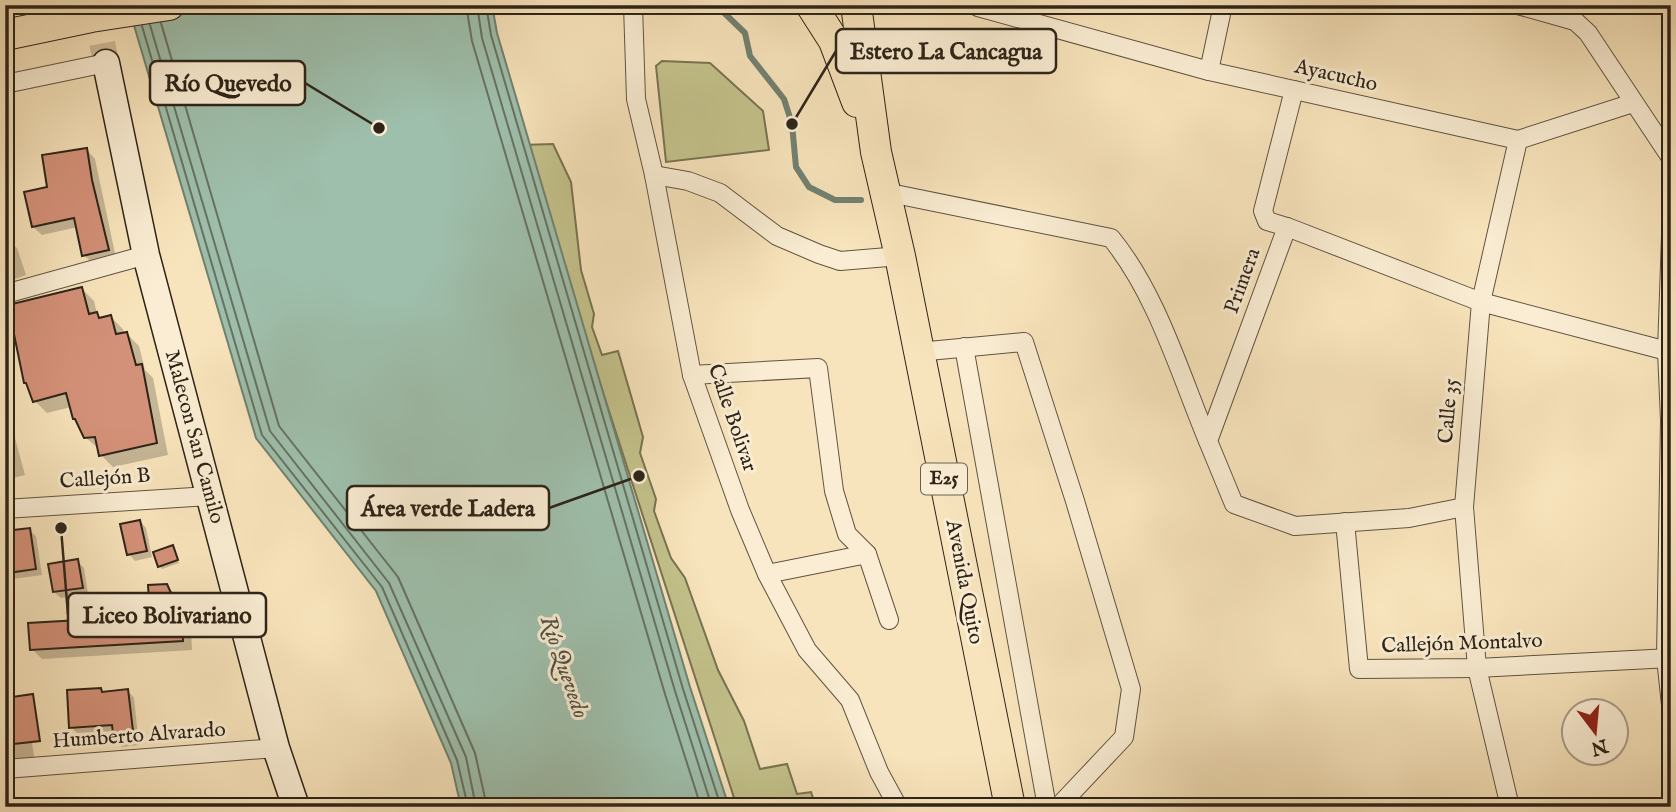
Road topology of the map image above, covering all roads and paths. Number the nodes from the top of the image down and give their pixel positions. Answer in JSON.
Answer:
{"nodes":[{"id":1,"x":169,"y":5,"type":"edge"},
{"id":2,"x":632,"y":5,"type":"edge"},
{"id":3,"x":811,"y":5,"type":"edge"},
{"id":4,"x":856,"y":5,"type":"edge"},
{"id":5,"x":976,"y":5,"type":"edge"},
{"id":6,"x":1223,"y":5,"type":"edge"},
{"id":7,"x":1518,"y":5,"type":"edge"},
{"id":8,"x":1571,"y":13,"type":"edge"},
{"id":9,"x":5,"y":36,"type":"edge"},
{"id":10,"x":106,"y":64,"type":"joint"},
{"id":11,"x":1209,"y":71,"type":"junction"},
{"id":12,"x":5,"y":84,"type":"edge"},
{"id":13,"x":1294,"y":90,"type":"junction"},
{"id":14,"x":1633,"y":103,"type":"junction"},
{"id":15,"x":1518,"y":140,"type":"junction"},
{"id":16,"x":876,"y":152,"type":"junction"},
{"id":17,"x":1671,"y":158,"type":"edge"},
{"id":18,"x":654,"y":175,"type":"junction"},
{"id":19,"x":885,"y":192,"type":"junction"},
{"id":20,"x":1287,"y":227,"type":"junction"},
{"id":21,"x":1671,"y":236,"type":"edge"},
{"id":22,"x":146,"y":255,"type":"junction"},
{"id":23,"x":900,"y":256,"type":"junction"},
{"id":24,"x":5,"y":294,"type":"edge"},
{"id":25,"x":1481,"y":302,"type":"junction"},
{"id":26,"x":964,"y":347,"type":"junction"},
{"id":27,"x":1667,"y":351,"type":"junction"},
{"id":28,"x":918,"y":352,"type":"junction"},
{"id":29,"x":692,"y":375,"type":"junction"},
{"id":30,"x":1208,"y":441,"type":"junction"},
{"id":31,"x":209,"y":496,"type":"junction"},
{"id":32,"x":1464,"y":507,"type":"junction"},
{"id":33,"x":5,"y":509,"type":"edge"},
{"id":34,"x":1345,"y":522,"type":"junction"},
{"id":35,"x":867,"y":554,"type":"junction"},
{"id":36,"x":767,"y":575,"type":"junction"},
{"id":37,"x":889,"y":620,"type":"dead end"},
{"id":38,"x":1668,"y":658,"type":"edge"},
{"id":39,"x":1477,"y":668,"type":"junction"},
{"id":40,"x":1671,"y":705,"type":"edge"},
{"id":41,"x":276,"y":748,"type":"junction"},
{"id":42,"x":5,"y":769,"type":"edge"},
{"id":43,"x":296,"y":807,"type":"edge"},
{"id":44,"x":898,"y":807,"type":"edge"},
{"id":45,"x":1010,"y":807,"type":"edge"},
{"id":46,"x":1047,"y":807,"type":"edge"},
{"id":47,"x":1058,"y":807,"type":"edge"},
{"id":48,"x":1510,"y":807,"type":"edge"}],
"edges":[{"from":1,"to":9,"type":"highway"},
{"from":2,"to":18,"type":"street","name":"Calle Bolivar"},
{"from":3,"to":16,"type":"highway","name":"Avenida Quito","number":"E25"},
{"from":4,"to":16,"type":"highway","name":"Avenida Quito","number":"E25"},
{"from":5,"to":11,"type":"street","name":"Ayacucho"},
{"from":6,"to":11,"type":"street"},
{"from":7,"to":8,"type":"street"},
{"from":8,"to":14,"type":"street"},
{"from":10,"to":12,"type":"street"},
{"from":10,"to":22,"type":"main road","name":"Malecon San Camilo"},
{"from":11,"to":13,"type":"street","name":"Ayacucho"},
{"from":13,"to":15,"type":"street","name":"Ayacucho"},
{"from":13,"to":20,"type":"street"},
{"from":14,"to":15,"type":"street"},
{"from":14,"to":17,"type":"street"},
{"from":15,"to":25,"type":"street","name":"Calle 35"},
{"from":16,"to":19,"type":"highway","name":"Avenida Quito","number":"E25"},
{"from":18,"to":23,"type":"street"},
{"from":18,"to":29,"type":"street","name":"Calle Bolivar"},
{"from":19,"to":23,"type":"highway","name":"Avenida Quito","number":"E25"},
{"from":19,"to":30,"type":"street"},
{"from":20,"to":25,"type":"street"},
{"from":20,"to":30,"type":"street","name":"Primera"},
{"from":21,"to":27,"type":"street"},
{"from":22,"to":24,"type":"street"},
{"from":22,"to":31,"type":"main road","name":"Malecon San Camilo"},
{"from":23,"to":28,"type":"highway","name":"Avenida Quito","number":"E25"},
{"from":25,"to":27,"type":"street"},
{"from":25,"to":32,"type":"street","name":"Calle 35"},
{"from":26,"to":28,"type":"street"},
{"from":26,"to":46,"type":"street"},
{"from":26,"to":47,"type":"street"},
{"from":27,"to":38,"type":"street"},
{"from":28,"to":45,"type":"highway","name":"Avenida Quito","number":"E25"},
{"from":29,"to":35,"type":"street"},
{"from":29,"to":36,"type":"street","name":"Calle Bolivar"},
{"from":30,"to":34,"type":"street"},
{"from":31,"to":33,"type":"street","name":"Callejón B"},
{"from":31,"to":41,"type":"main road","name":"Malecon San Camilo"},
{"from":32,"to":34,"type":"street"},
{"from":32,"to":39,"type":"street","name":"Calle 35"},
{"from":34,"to":39,"type":"street","name":"Callejón Montalvo"},
{"from":35,"to":36,"type":"street"},
{"from":35,"to":37,"type":"street"},
{"from":36,"to":44,"type":"street","name":"Calle Bolivar"},
{"from":38,"to":39,"type":"street","name":"Callejón Montalvo"},
{"from":38,"to":40,"type":"street"},
{"from":39,"to":48,"type":"street","name":"Calle 35"},
{"from":41,"to":42,"type":"street","name":"Humberto Alvarado"},
{"from":41,"to":43,"type":"main road","name":"Malecon San Camilo"}]}
